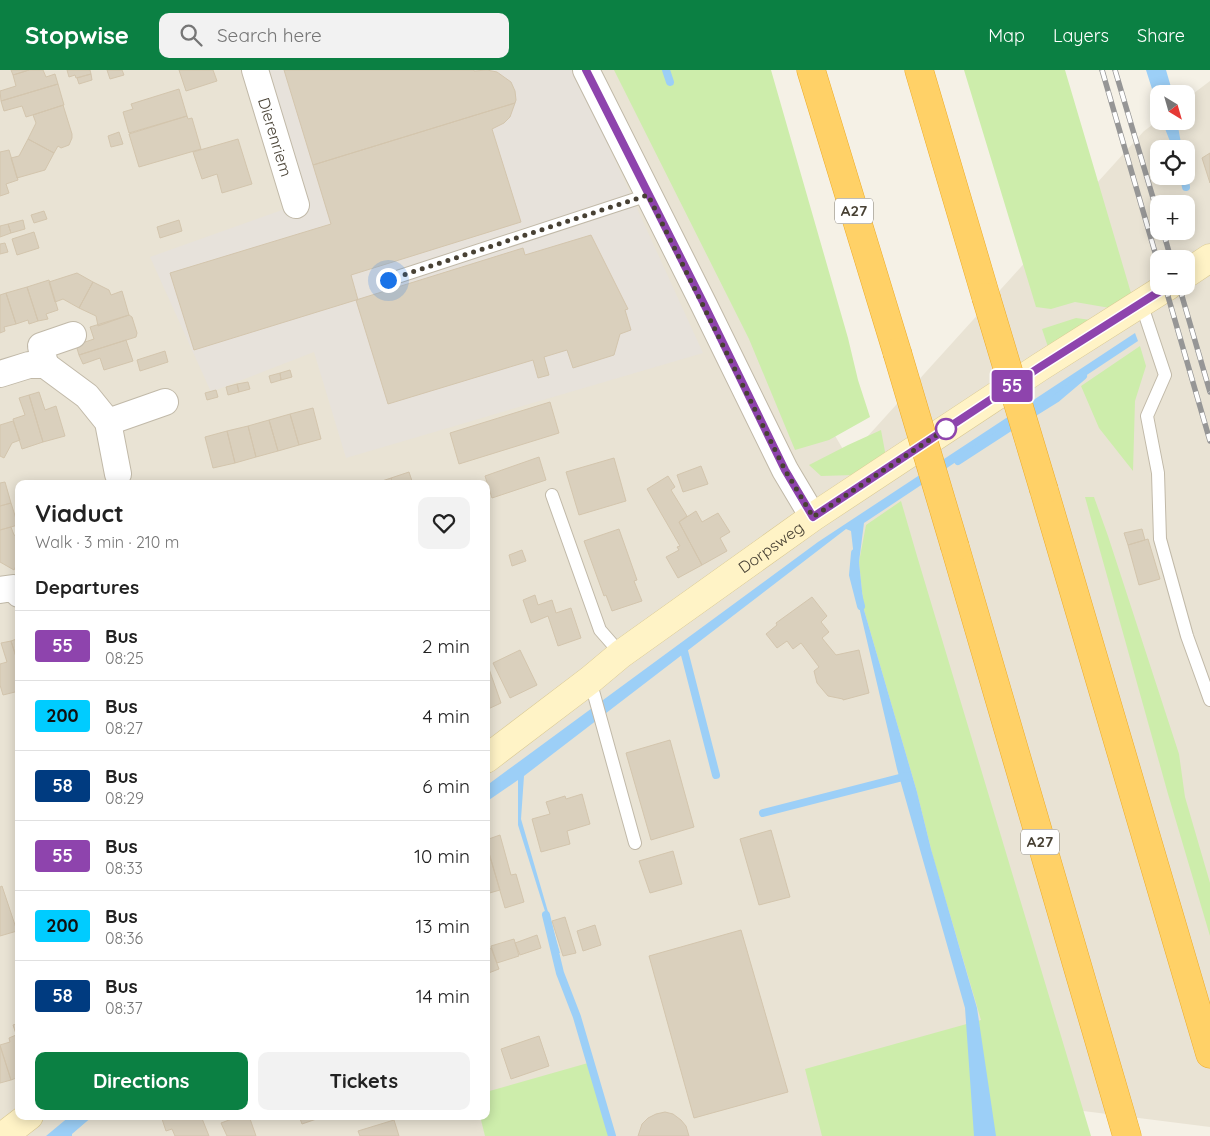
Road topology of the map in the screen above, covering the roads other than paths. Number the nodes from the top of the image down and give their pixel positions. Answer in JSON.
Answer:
{"nodes":[{"id":1,"x":254,"y":70,"type":"edge"},
{"id":2,"x":586,"y":70,"type":"edge"},
{"id":3,"x":811,"y":70,"type":"edge"},
{"id":4,"x":919,"y":70,"type":"edge"},
{"id":5,"x":648,"y":195,"type":"junction"},
{"id":6,"x":296,"y":205,"type":"dead end"},
{"id":7,"x":1210,"y":258,"type":"edge"},
{"id":8,"x":1195,"y":268,"type":"edge"},
{"id":9,"x":388,"y":280,"type":"dead end"},
{"id":10,"x":1154,"y":295,"type":"edge"},
{"id":11,"x":1141,"y":303,"type":"junction"},
{"id":12,"x":73,"y":335,"type":"dead end"},
{"id":13,"x":45,"y":364,"type":"junction"},
{"id":14,"x":0,"y":374,"type":"edge"},
{"id":15,"x":165,"y":402,"type":"dead end"},
{"id":16,"x":108,"y":422,"type":"junction"},
{"id":17,"x":118,"y":474,"type":"dead end"},
{"id":18,"x":552,"y":495,"type":"dead end"},
{"id":19,"x":813,"y":517,"type":"junction"},
{"id":20,"x":0,"y":590,"type":"edge"},
{"id":21,"x":15,"y":590,"type":"edge"},
{"id":22,"x":621,"y":654,"type":"junction"},
{"id":23,"x":590,"y":680,"type":"junction"},
{"id":24,"x":1210,"y":700,"type":"edge"},
{"id":25,"x":490,"y":756,"type":"edge"},
{"id":26,"x":635,"y":843,"type":"dead end"},
{"id":27,"x":1210,"y":1054,"type":"edge"},
{"id":28,"x":23,"y":1120,"type":"edge"},
{"id":29,"x":3,"y":1136,"type":"edge"},
{"id":30,"x":1127,"y":1136,"type":"edge"}],
"edges":[{"from":1,"to":6,"type":"street","name":"Dierenriem"},
{"from":2,"to":5,"type":"street"},
{"from":3,"to":30,"type":"highway","number":"A27","bridge":true},
{"from":4,"to":27,"type":"highway","bridge":true},
{"from":5,"to":9,"type":"lane"},
{"from":5,"to":19,"type":"street"},
{"from":7,"to":8,"type":"street"},
{"from":10,"to":11,"type":"street","name":"Dorpsweg"},
{"from":11,"to":19,"type":"street","name":"Dorpsweg"},
{"from":11,"to":24,"type":"lane"},
{"from":12,"to":13,"type":"street"},
{"from":13,"to":14,"type":"street"},
{"from":13,"to":16,"type":"street"},
{"from":15,"to":16,"type":"street"},
{"from":16,"to":17,"type":"street"},
{"from":18,"to":22,"type":"lane"},
{"from":19,"to":22,"type":"street","name":"Dorpsweg"},
{"from":20,"to":21,"type":"street"},
{"from":22,"to":23,"type":"street","name":"Dorpsweg"},
{"from":23,"to":25,"type":"street","name":"Dorpsweg"},
{"from":23,"to":26,"type":"lane"},
{"from":28,"to":29,"type":"street"}]}
